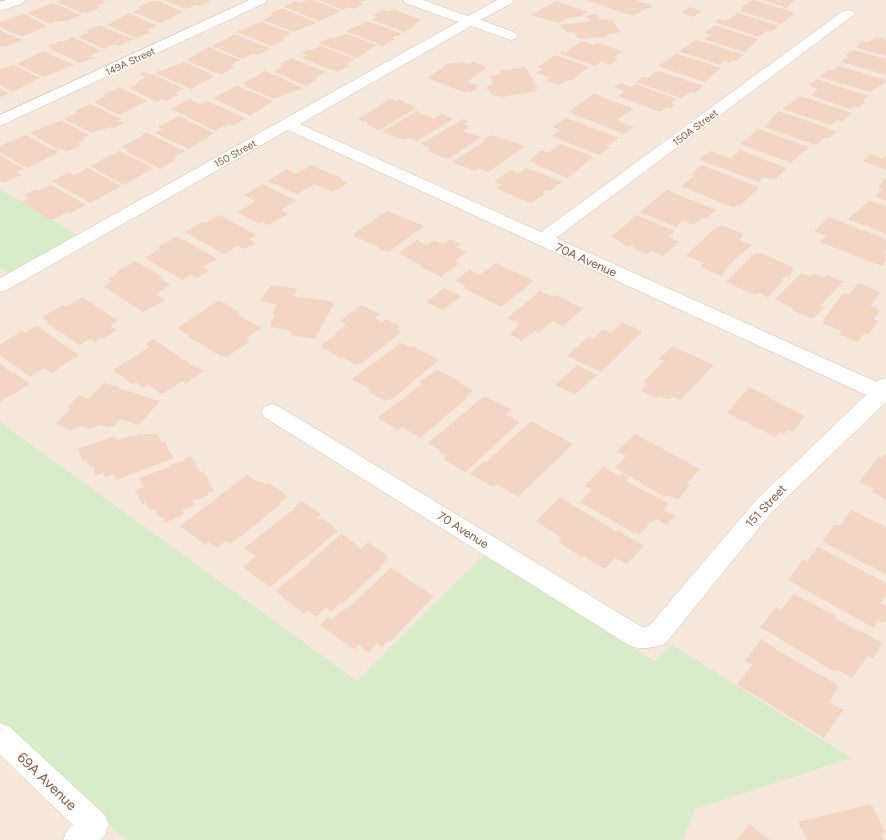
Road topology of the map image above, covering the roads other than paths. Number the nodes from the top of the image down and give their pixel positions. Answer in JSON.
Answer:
{"nodes":[{"id":1,"x":18,"y":0,"type":"edge"},
{"id":2,"x":260,"y":0,"type":"edge"},
{"id":3,"x":410,"y":0,"type":"edge"},
{"id":4,"x":507,"y":0,"type":"edge"},
{"id":5,"x":0,"y":7,"type":"edge"},
{"id":6,"x":848,"y":14,"type":"dead end"},
{"id":7,"x":470,"y":21,"type":"junction"},
{"id":8,"x":511,"y":36,"type":"dead end"},
{"id":9,"x":0,"y":121,"type":"edge"},
{"id":10,"x":287,"y":124,"type":"junction"},
{"id":11,"x":542,"y":240,"type":"junction"},
{"id":12,"x":0,"y":286,"type":"edge"},
{"id":13,"x":884,"y":391,"type":"edge"},
{"id":14,"x":272,"y":412,"type":"dead end"},
{"id":15,"x":656,"y":636,"type":"joint"},
{"id":16,"x":0,"y":736,"type":"edge"},
{"id":17,"x":86,"y":833,"type":"edge"}],
"edges":[{"from":1,"to":5,"type":"street"},
{"from":2,"to":9,"type":"street","name":"149A Street"},
{"from":3,"to":7,"type":"street"},
{"from":4,"to":7,"type":"street","name":"150 Street"},
{"from":6,"to":11,"type":"street","name":"150A Street"},
{"from":7,"to":8,"type":"street"},
{"from":7,"to":10,"type":"street","name":"150 Street"},
{"from":10,"to":11,"type":"street","name":"70A Avenue"},
{"from":10,"to":12,"type":"street","name":"150 Street"},
{"from":11,"to":13,"type":"street","name":"70A Avenue"},
{"from":13,"to":15,"type":"street","name":"151 Street"},
{"from":14,"to":15,"type":"street","name":"70 Avenue"},
{"from":16,"to":17,"type":"street","name":"69A Avenue"}]}
